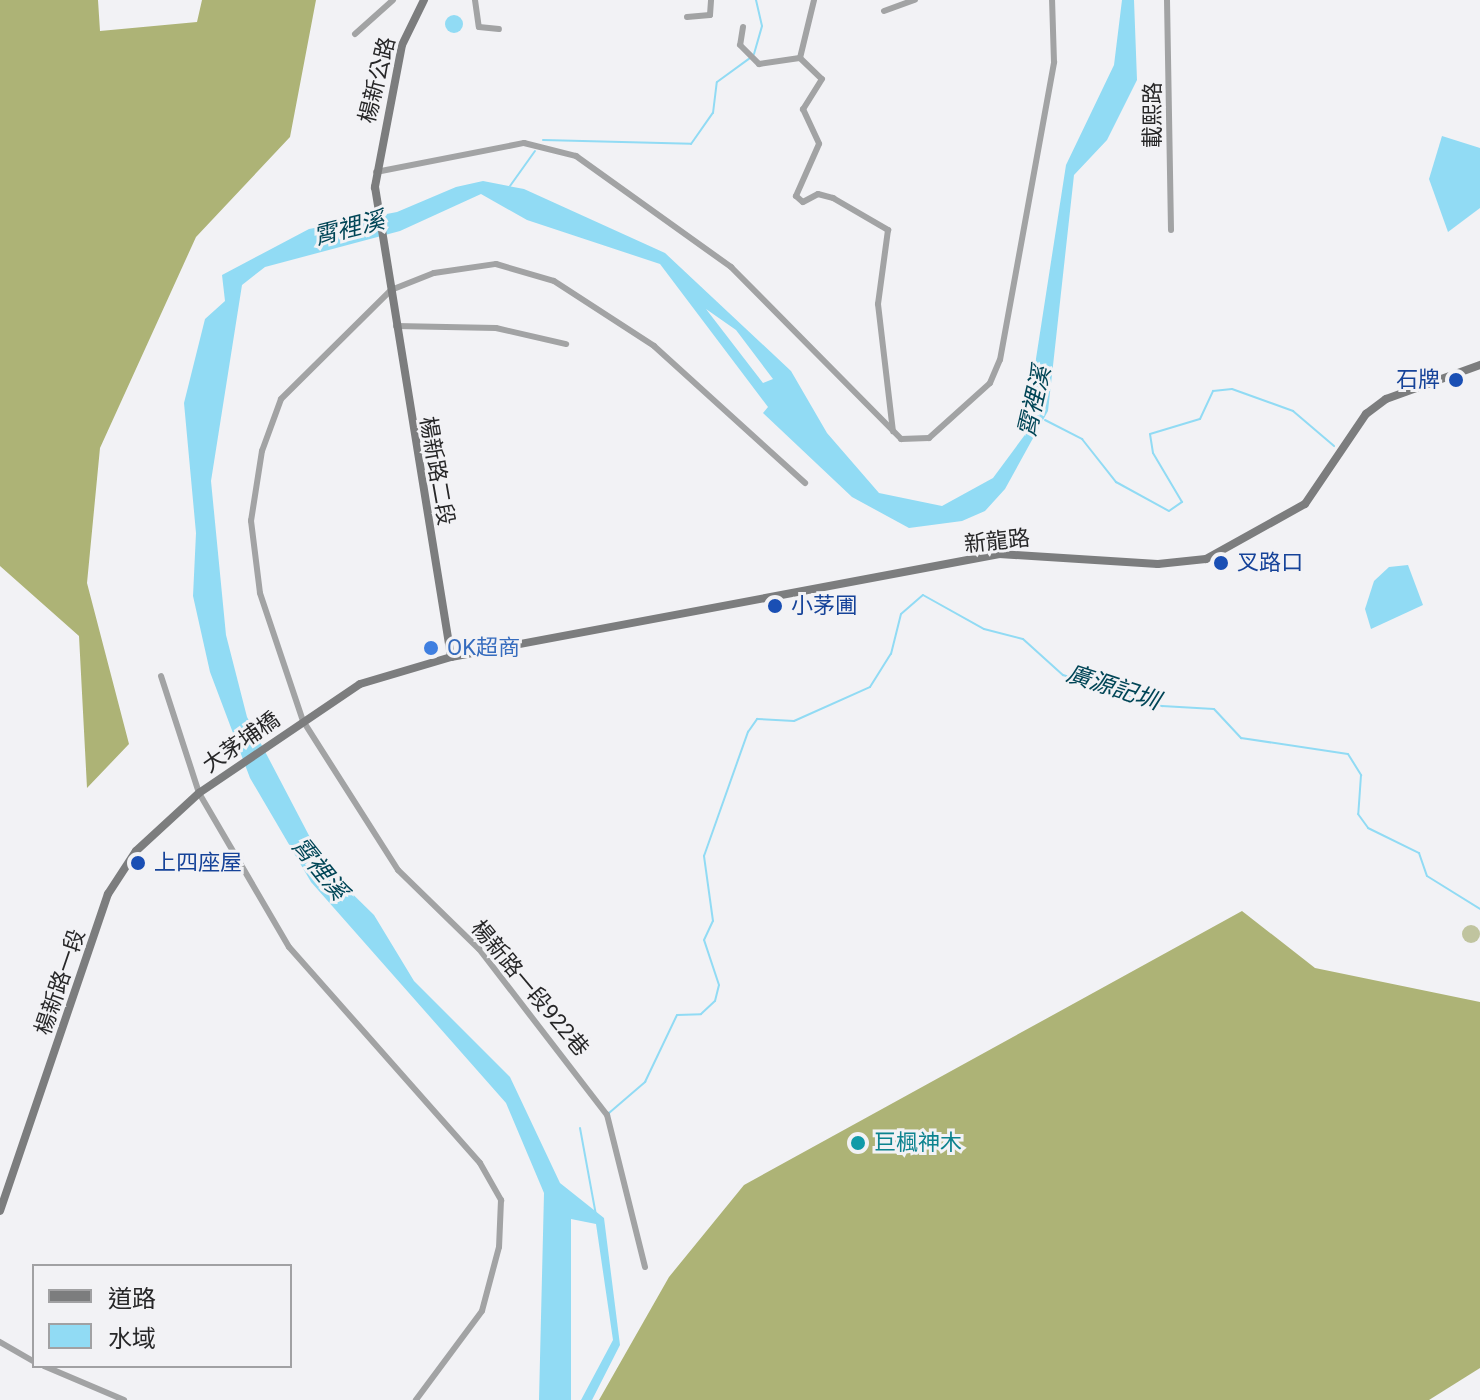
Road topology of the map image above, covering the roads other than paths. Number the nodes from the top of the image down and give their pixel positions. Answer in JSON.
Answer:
{"nodes":[{"id":1,"x":393,"y":0,"type":"edge"},
{"id":2,"x":424,"y":0,"type":"edge"},
{"id":3,"x":475,"y":0,"type":"edge"},
{"id":4,"x":711,"y":0,"type":"edge"},
{"id":5,"x":814,"y":0,"type":"edge"},
{"id":6,"x":915,"y":0,"type":"edge"},
{"id":7,"x":1052,"y":0,"type":"edge"},
{"id":8,"x":1167,"y":0,"type":"edge"},
{"id":9,"x":884,"y":11,"type":"dead end"},
{"id":10,"x":687,"y":17,"type":"dead end"},
{"id":11,"x":743,"y":27,"type":"dead end"},
{"id":12,"x":499,"y":29,"type":"dead end"},
{"id":13,"x":355,"y":34,"type":"dead end"},
{"id":14,"x":800,"y":58,"type":"junction"},
{"id":15,"x":376,"y":172,"type":"junction"},
{"id":16,"x":1171,"y":230,"type":"dead end"},
{"id":17,"x":391,"y":290,"type":"junction"},
{"id":18,"x":396,"y":326,"type":"junction"},
{"id":19,"x":566,"y":344,"type":"dead end"},
{"id":20,"x":1480,"y":365,"type":"edge"},
{"id":21,"x":893,"y":431,"type":"junction"},
{"id":22,"x":805,"y":483,"type":"dead end"},
{"id":23,"x":451,"y":657,"type":"junction"},
{"id":24,"x":161,"y":676,"type":"dead end"},
{"id":25,"x":303,"y":721,"type":"junction"},
{"id":26,"x":199,"y":793,"type":"junction"},
{"id":27,"x":0,"y":1211,"type":"edge"},
{"id":28,"x":645,"y":1267,"type":"dead end"},
{"id":29,"x":0,"y":1342,"type":"edge"},
{"id":30,"x":32,"y":1361,"type":"edge"},
{"id":31,"x":49,"y":1368,"type":"edge"},
{"id":32,"x":124,"y":1400,"type":"edge"},
{"id":33,"x":416,"y":1400,"type":"edge"}],
"edges":[{"from":1,"to":13,"type":"street"},
{"from":2,"to":15,"type":"main road","name":"楊新公路"},
{"from":3,"to":12,"type":"street"},
{"from":4,"to":10,"type":"street"},
{"from":5,"to":14,"type":"street"},
{"from":6,"to":9,"type":"street"},
{"from":7,"to":21,"type":"street"},
{"from":8,"to":16,"type":"street","name":"載熙路"},
{"from":11,"to":14,"type":"street"},
{"from":14,"to":21,"type":"street"},
{"from":15,"to":17,"type":"main road","name":"楊新公路"},
{"from":15,"to":21,"type":"street"},
{"from":17,"to":18,"type":"main road","name":"楊新路二段"},
{"from":17,"to":22,"type":"street"},
{"from":17,"to":25,"type":"street","name":"楊新路一段922巷"},
{"from":18,"to":19,"type":"street"},
{"from":18,"to":23,"type":"main road","name":"楊新路二段"},
{"from":20,"to":23,"type":"main road","name":"新龍路"},
{"from":23,"to":25,"type":"main road"},
{"from":24,"to":26,"type":"street"},
{"from":25,"to":26,"type":"main road","name":"大茅埔橋"},
{"from":25,"to":28,"type":"street","name":"楊新路一段922巷"},
{"from":26,"to":27,"type":"main road","name":"楊新路一段"},
{"from":26,"to":33,"type":"street"},
{"from":29,"to":30,"type":"street"},
{"from":31,"to":32,"type":"street"}]}
